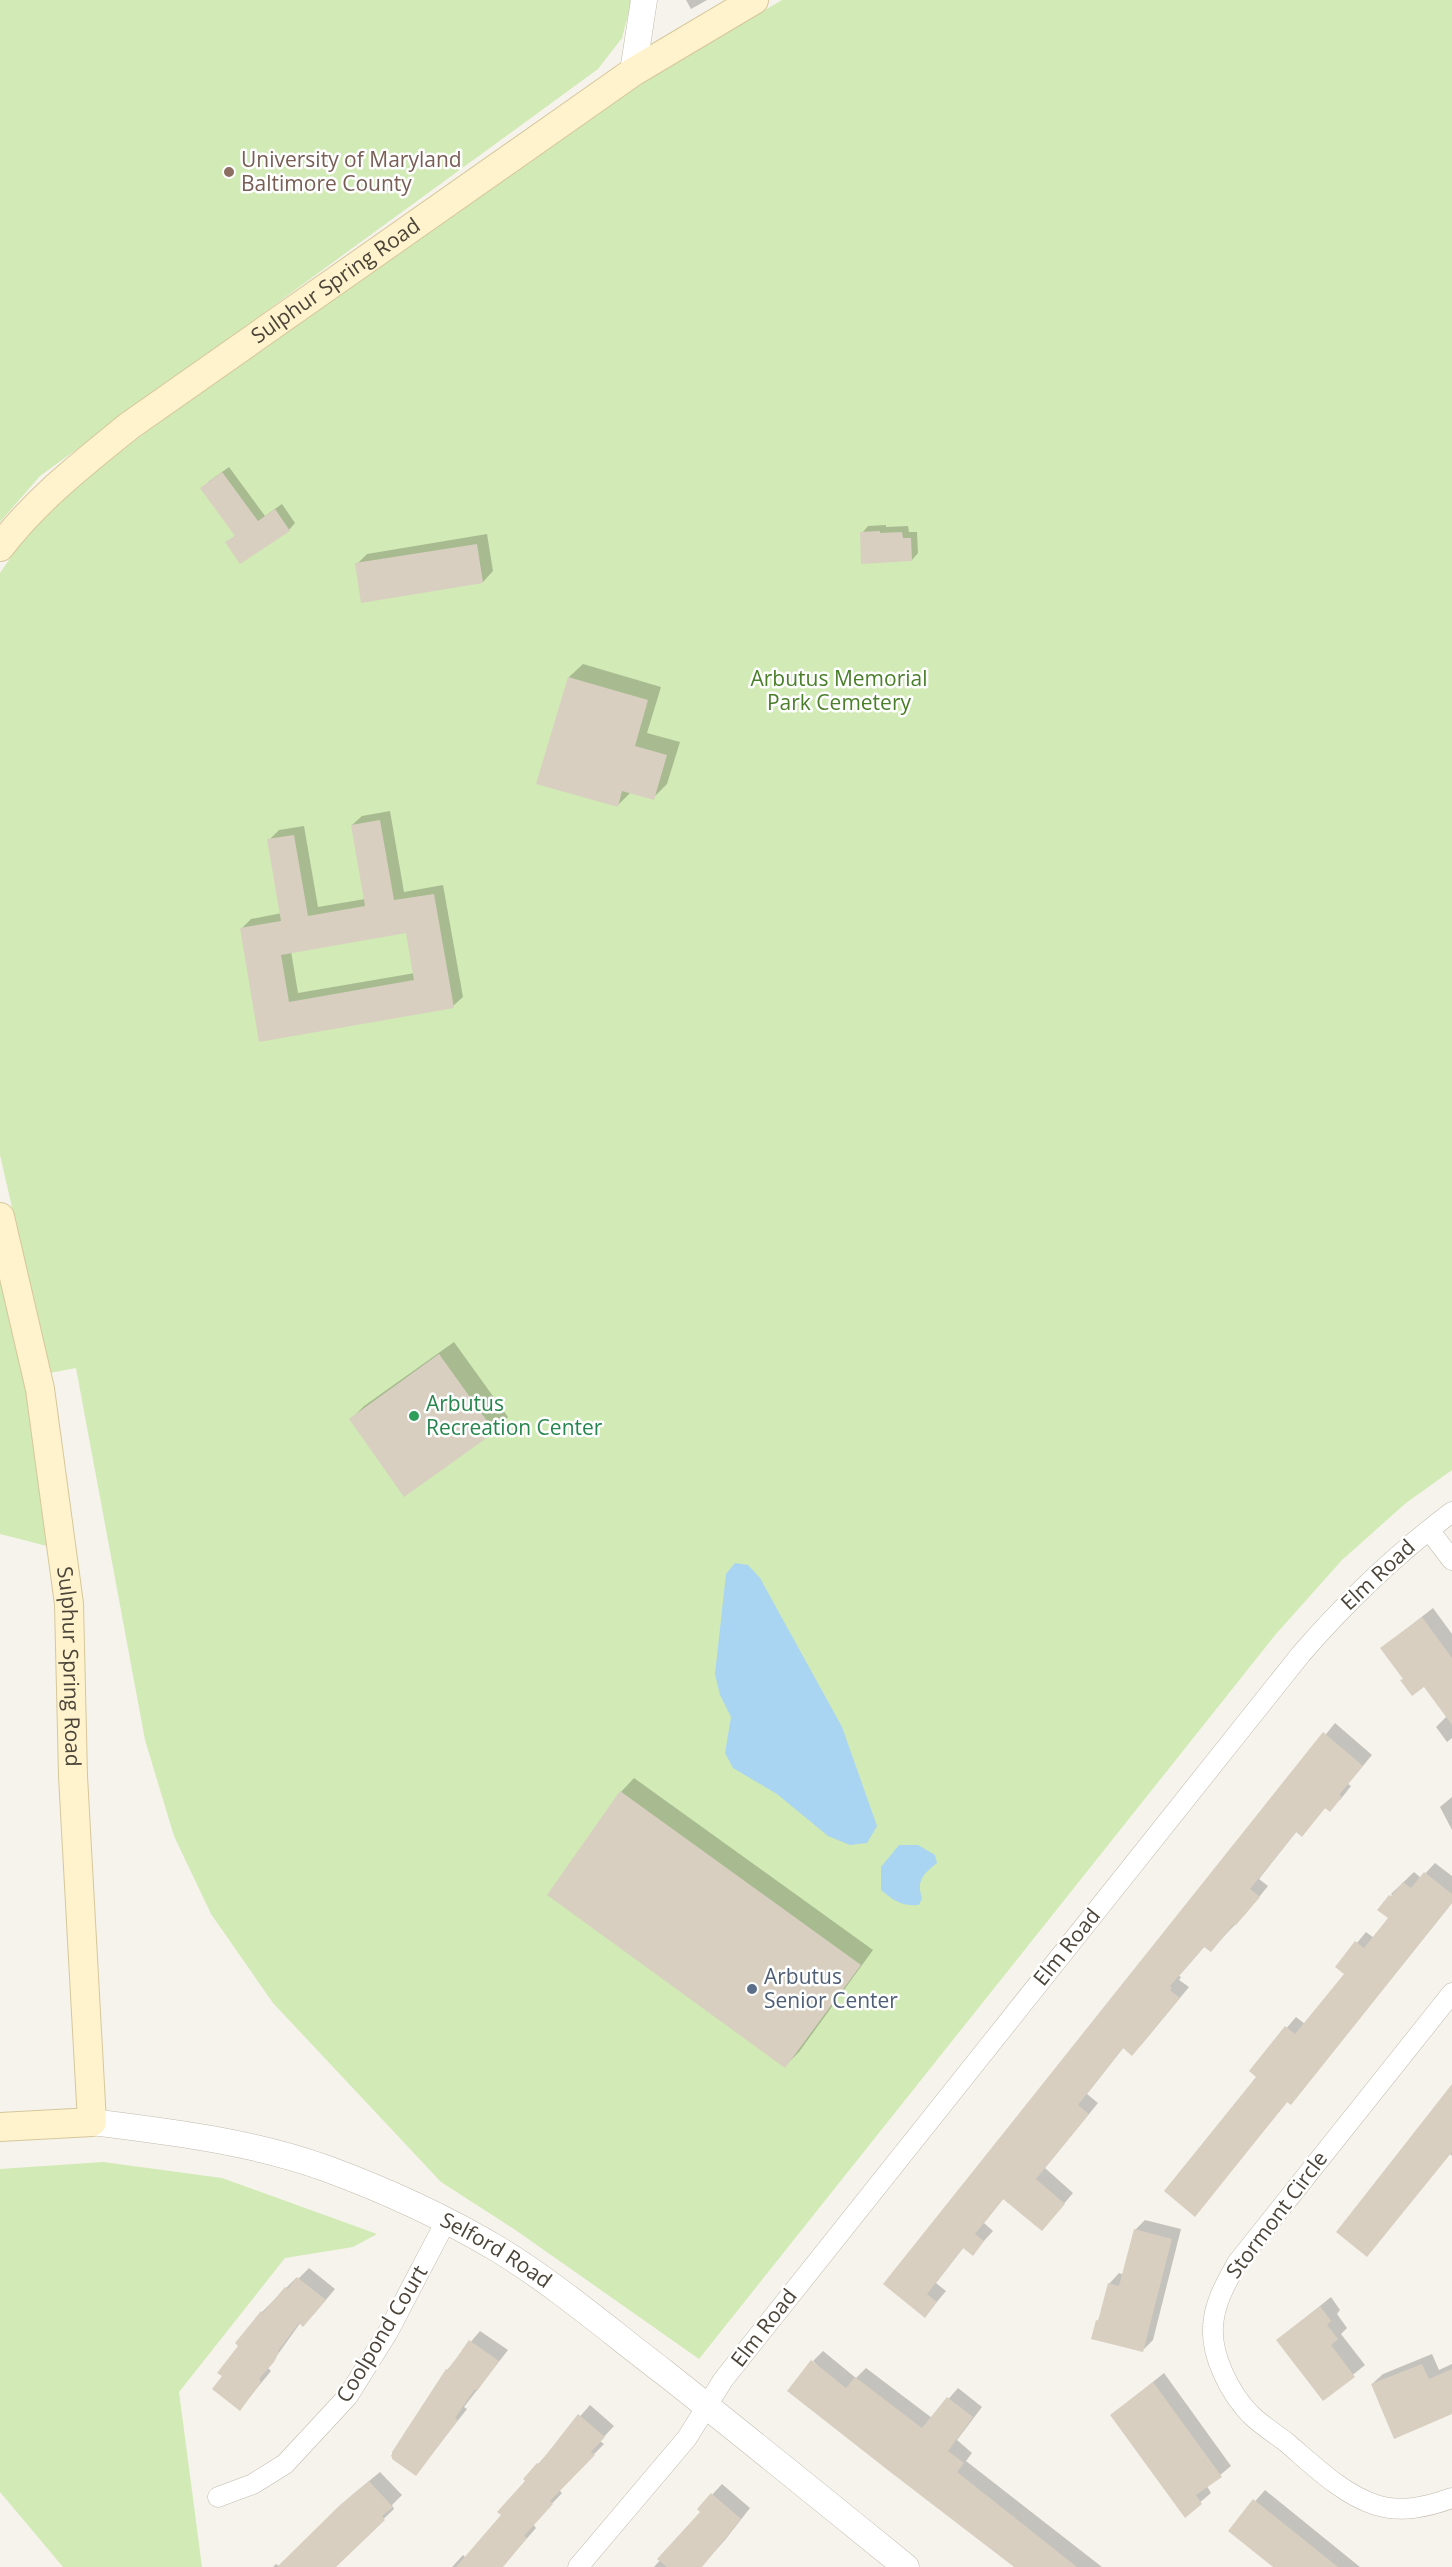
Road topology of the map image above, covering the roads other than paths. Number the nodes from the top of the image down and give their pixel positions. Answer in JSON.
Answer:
{"nodes":[{"id":1,"x":645,"y":0,"type":"edge"},
{"id":2,"x":754,"y":0,"type":"edge"},
{"id":3,"x":633,"y":72,"type":"junction"},
{"id":4,"x":0,"y":547,"type":"edge"},
{"id":5,"x":0,"y":1217,"type":"edge"},
{"id":6,"x":1452,"y":1512,"type":"edge"},
{"id":7,"x":1429,"y":1530,"type":"junction"},
{"id":8,"x":1452,"y":1560,"type":"edge"},
{"id":9,"x":1452,"y":1993,"type":"edge"},
{"id":10,"x":92,"y":2122,"type":"junction"},
{"id":11,"x":0,"y":2127,"type":"edge"},
{"id":12,"x":446,"y":2221,"type":"junction"},
{"id":13,"x":707,"y":2406,"type":"junction"},
{"id":14,"x":218,"y":2497,"type":"dead end"},
{"id":15,"x":1452,"y":2498,"type":"edge"},
{"id":16,"x":578,"y":2567,"type":"edge"},
{"id":17,"x":906,"y":2567,"type":"edge"}],
"edges":[{"from":1,"to":3,"type":"street"},
{"from":2,"to":3,"type":"main road","name":"Sulphur Spring Road"},
{"from":3,"to":4,"type":"main road","name":"Sulphur Spring Road"},
{"from":5,"to":10,"type":"main road","name":"Sulphur Spring Road"},
{"from":6,"to":7,"type":"street","name":"Elm Road"},
{"from":7,"to":8,"type":"street"},
{"from":7,"to":13,"type":"street","name":"Elm Road"},
{"from":9,"to":15,"type":"street","name":"Stormont Circle"},
{"from":10,"to":11,"type":"main road","name":"Selford Road"},
{"from":10,"to":12,"type":"street","name":"Selford Road"},
{"from":12,"to":13,"type":"street","name":"Selford Road"},
{"from":12,"to":14,"type":"street","name":"Coolpond Court"},
{"from":13,"to":16,"type":"street","name":"Elm Road"},
{"from":13,"to":17,"type":"street","name":"Selford Road"}]}
